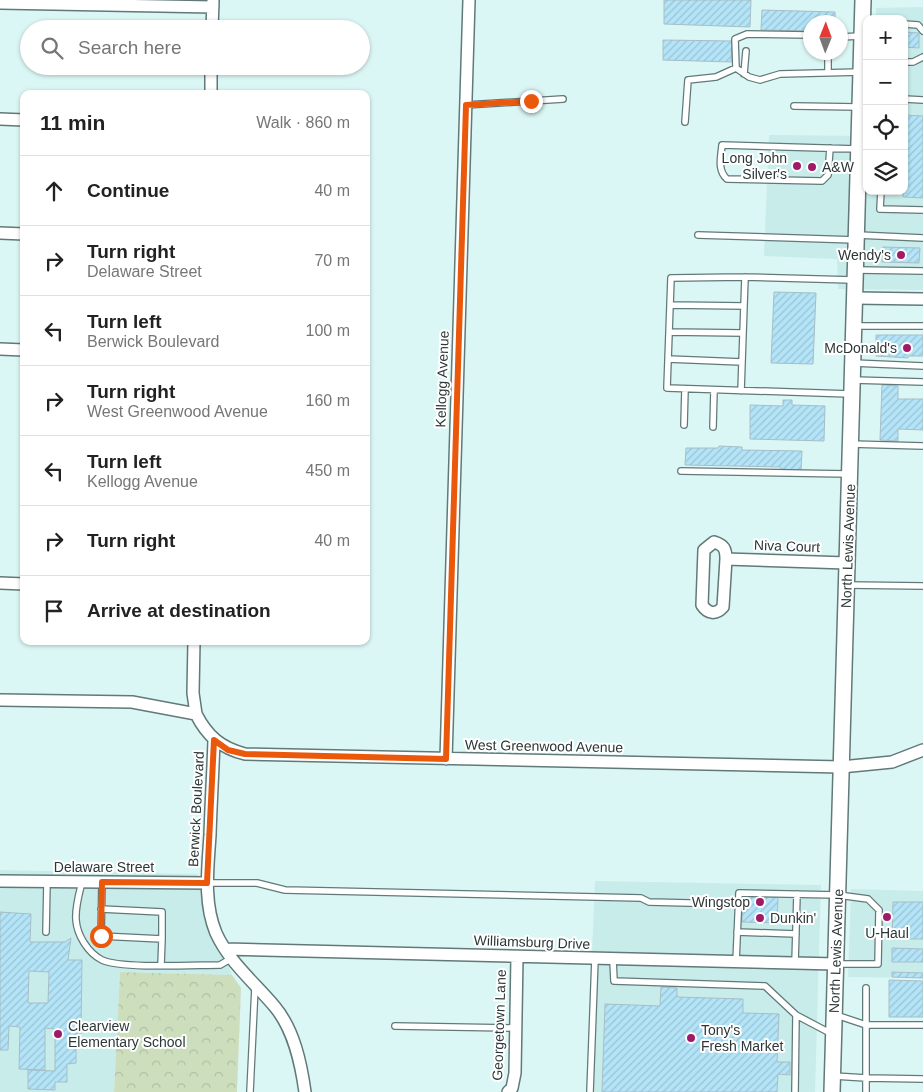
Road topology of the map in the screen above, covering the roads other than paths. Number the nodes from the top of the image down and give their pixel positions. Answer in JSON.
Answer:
{"nodes":[{"id":1,"x":469,"y":0,"type":"edge"},
{"id":2,"x":863,"y":0,"type":"edge"},
{"id":3,"x":89,"y":2,"type":"edge"},
{"id":4,"x":0,"y":3,"type":"edge"},
{"id":5,"x":213,"y":3,"type":"edge"},
{"id":6,"x":864,"y":15,"type":"edge"},
{"id":7,"x":212,"y":20,"type":"edge"},
{"id":8,"x":908,"y":24,"type":"edge"},
{"id":9,"x":863,"y":28,"type":"edge"},
{"id":10,"x":923,"y":31,"type":"edge"},
{"id":11,"x":848,"y":33,"type":"edge"},
{"id":12,"x":803,"y":35,"type":"edge"},
{"id":13,"x":746,"y":51,"type":"dead end"},
{"id":14,"x":923,"y":57,"type":"edge"},
{"id":15,"x":828,"y":60,"type":"edge"},
{"id":16,"x":908,"y":62,"type":"edge"},
{"id":17,"x":863,"y":65,"type":"edge"},
{"id":18,"x":736,"y":68,"type":"junction"},
{"id":19,"x":828,"y":73,"type":"junction"},
{"id":20,"x":744,"y":74,"type":"junction"},
{"id":21,"x":211,"y":75,"type":"edge"},
{"id":22,"x":210,"y":90,"type":"edge"},
{"id":23,"x":563,"y":99,"type":"dead end"},
{"id":24,"x":908,"y":99,"type":"edge"},
{"id":25,"x":923,"y":100,"type":"edge"},
{"id":26,"x":466,"y":105,"type":"junction"},
{"id":27,"x":794,"y":106,"type":"dead end"},
{"id":28,"x":860,"y":107,"type":"junction"},
{"id":29,"x":0,"y":119,"type":"edge"},
{"id":30,"x":20,"y":120,"type":"edge"},
{"id":31,"x":685,"y":122,"type":"dead end"},
{"id":32,"x":830,"y":148,"type":"junction"},
{"id":33,"x":859,"y":149,"type":"junction"},
{"id":34,"x":880,"y":195,"type":"edge"},
{"id":35,"x":923,"y":210,"type":"edge"},
{"id":36,"x":0,"y":234,"type":"edge"},
{"id":37,"x":20,"y":234,"type":"edge"},
{"id":38,"x":698,"y":235,"type":"dead end"},
{"id":39,"x":856,"y":238,"type":"junction"},
{"id":40,"x":923,"y":238,"type":"edge"},
{"id":41,"x":923,"y":271,"type":"edge"},
{"id":42,"x":855,"y":275,"type":"junction"},
{"id":43,"x":744,"y":277,"type":"junction"},
{"id":44,"x":854,"y":298,"type":"junction"},
{"id":45,"x":923,"y":299,"type":"edge"},
{"id":46,"x":670,"y":305,"type":"junction"},
{"id":47,"x":744,"y":306,"type":"junction"},
{"id":48,"x":854,"y":326,"type":"junction"},
{"id":49,"x":923,"y":326,"type":"edge"},
{"id":50,"x":669,"y":332,"type":"junction"},
{"id":51,"x":743,"y":333,"type":"junction"},
{"id":52,"x":0,"y":349,"type":"edge"},
{"id":53,"x":20,"y":350,"type":"edge"},
{"id":54,"x":668,"y":359,"type":"junction"},
{"id":55,"x":742,"y":362,"type":"junction"},
{"id":56,"x":853,"y":363,"type":"junction"},
{"id":57,"x":923,"y":366,"type":"edge"},
{"id":58,"x":923,"y":382,"type":"edge"},
{"id":59,"x":852,"y":387,"type":"junction"},
{"id":60,"x":685,"y":389,"type":"junction"},
{"id":61,"x":714,"y":390,"type":"junction"},
{"id":62,"x":741,"y":391,"type":"junction"},
{"id":63,"x":684,"y":425,"type":"dead end"},
{"id":64,"x":713,"y":427,"type":"dead end"},
{"id":65,"x":850,"y":444,"type":"junction"},
{"id":66,"x":923,"y":446,"type":"edge"},
{"id":67,"x":681,"y":471,"type":"dead end"},
{"id":68,"x":850,"y":474,"type":"junction"},
{"id":69,"x":726,"y":559,"type":"junction"},
{"id":70,"x":847,"y":563,"type":"junction"},
{"id":71,"x":0,"y":583,"type":"edge"},
{"id":72,"x":20,"y":584,"type":"edge"},
{"id":73,"x":846,"y":585,"type":"junction"},
{"id":74,"x":923,"y":586,"type":"edge"},
{"id":75,"x":194,"y":645,"type":"edge"},
{"id":76,"x":0,"y":700,"type":"edge"},
{"id":77,"x":196,"y":714,"type":"junction"},
{"id":78,"x":214,"y":740,"type":"junction"},
{"id":79,"x":923,"y":750,"type":"edge"},
{"id":80,"x":446,"y":759,"type":"junction"},
{"id":81,"x":841,"y":767,"type":"junction"},
{"id":82,"x":0,"y":882,"type":"edge"},
{"id":83,"x":47,"y":882,"type":"junction"},
{"id":84,"x":82,"y":882,"type":"junction"},
{"id":85,"x":102,"y":882,"type":"junction"},
{"id":86,"x":207,"y":883,"type":"junction"},
{"id":87,"x":797,"y":894,"type":"junction"},
{"id":88,"x":838,"y":895,"type":"junction"},
{"id":89,"x":729,"y":904,"type":"dead end"},
{"id":90,"x":101,"y":909,"type":"junction"},
{"id":91,"x":46,"y":932,"type":"dead end"},
{"id":92,"x":737,"y":932,"type":"junction"},
{"id":93,"x":796,"y":934,"type":"junction"},
{"id":94,"x":162,"y":939,"type":"junction"},
{"id":95,"x":229,"y":954,"type":"junction"},
{"id":96,"x":517,"y":957,"type":"junction"},
{"id":97,"x":595,"y":959,"type":"junction"},
{"id":98,"x":613,"y":960,"type":"junction"},
{"id":99,"x":736,"y":962,"type":"junction"},
{"id":100,"x":795,"y":963,"type":"junction"},
{"id":101,"x":836,"y":964,"type":"junction"},
{"id":102,"x":161,"y":965,"type":"junction"},
{"id":103,"x":255,"y":985,"type":"junction"},
{"id":104,"x":866,"y":988,"type":"dead end"},
{"id":105,"x":834,"y":1014,"type":"junction"},
{"id":106,"x":796,"y":1015,"type":"junction"},
{"id":107,"x":866,"y":1025,"type":"junction"},
{"id":108,"x":923,"y":1025,"type":"edge"},
{"id":109,"x":395,"y":1026,"type":"dead end"},
{"id":110,"x":516,"y":1028,"type":"junction"},
{"id":111,"x":834,"y":1035,"type":"junction"},
{"id":112,"x":833,"y":1076,"type":"junction"},
{"id":113,"x":866,"y":1078,"type":"junction"},
{"id":114,"x":923,"y":1079,"type":"edge"},
{"id":115,"x":250,"y":1092,"type":"edge"},
{"id":116,"x":305,"y":1092,"type":"edge"},
{"id":117,"x":508,"y":1092,"type":"edge"},
{"id":118,"x":590,"y":1092,"type":"edge"},
{"id":119,"x":795,"y":1092,"type":"edge"},
{"id":120,"x":832,"y":1092,"type":"edge"},
{"id":121,"x":866,"y":1092,"type":"edge"}],
"edges":[{"from":1,"to":26,"type":"street","name":"Kellogg Avenue"},
{"from":2,"to":6,"type":"main road","name":"North Lewis Avenue"},
{"from":3,"to":4,"type":"street"},
{"from":3,"to":5,"type":"street"},
{"from":5,"to":7,"type":"street"},
{"from":8,"to":10,"type":"lane"},
{"from":9,"to":11,"type":"lane"},
{"from":12,"to":18,"type":"lane"},
{"from":13,"to":20,"type":"lane"},
{"from":14,"to":16,"type":"lane"},
{"from":15,"to":19,"type":"lane"},
{"from":17,"to":19,"type":"lane"},
{"from":17,"to":28,"type":"main road","name":"North Lewis Avenue"},
{"from":18,"to":20,"type":"lane"},
{"from":18,"to":31,"type":"lane"},
{"from":19,"to":20,"type":"lane"},
{"from":21,"to":22,"type":"street"},
{"from":23,"to":26,"type":"lane"},
{"from":24,"to":25,"type":"lane"},
{"from":26,"to":80,"type":"street","name":"Kellogg Avenue"},
{"from":27,"to":28,"type":"lane"},
{"from":28,"to":33,"type":"main road","name":"North Lewis Avenue"},
{"from":29,"to":30,"type":"street"},
{"from":32,"to":32,"type":"lane"},
{"from":32,"to":33,"type":"lane"},
{"from":33,"to":39,"type":"main road","name":"North Lewis Avenue"},
{"from":34,"to":35,"type":"lane"},
{"from":36,"to":37,"type":"street"},
{"from":38,"to":39,"type":"lane"},
{"from":39,"to":40,"type":"lane"},
{"from":39,"to":42,"type":"main road","name":"North Lewis Avenue"},
{"from":41,"to":42,"type":"lane"},
{"from":42,"to":43,"type":"lane"},
{"from":42,"to":44,"type":"main road","name":"North Lewis Avenue"},
{"from":43,"to":46,"type":"lane"},
{"from":43,"to":47,"type":"lane"},
{"from":44,"to":45,"type":"street"},
{"from":44,"to":48,"type":"main road","name":"North Lewis Avenue"},
{"from":46,"to":47,"type":"lane"},
{"from":46,"to":50,"type":"lane"},
{"from":47,"to":51,"type":"lane"},
{"from":48,"to":49,"type":"lane"},
{"from":48,"to":56,"type":"main road","name":"North Lewis Avenue"},
{"from":50,"to":51,"type":"lane"},
{"from":50,"to":54,"type":"lane"},
{"from":51,"to":55,"type":"lane"},
{"from":52,"to":53,"type":"street"},
{"from":54,"to":55,"type":"lane"},
{"from":54,"to":60,"type":"lane"},
{"from":55,"to":62,"type":"lane"},
{"from":56,"to":57,"type":"lane"},
{"from":56,"to":59,"type":"main road","name":"North Lewis Avenue"},
{"from":58,"to":59,"type":"lane"},
{"from":59,"to":62,"type":"lane"},
{"from":59,"to":65,"type":"main road","name":"North Lewis Avenue"},
{"from":60,"to":61,"type":"lane"},
{"from":60,"to":63,"type":"lane"},
{"from":61,"to":62,"type":"lane"},
{"from":61,"to":64,"type":"lane"},
{"from":65,"to":66,"type":"lane"},
{"from":65,"to":68,"type":"main road","name":"North Lewis Avenue"},
{"from":67,"to":68,"type":"lane"},
{"from":68,"to":70,"type":"main road","name":"North Lewis Avenue"},
{"from":69,"to":69,"type":"street"},
{"from":69,"to":70,"type":"street","name":"Niva Court"},
{"from":70,"to":73,"type":"main road","name":"North Lewis Avenue"},
{"from":71,"to":72,"type":"street"},
{"from":73,"to":74,"type":"lane"},
{"from":73,"to":81,"type":"main road","name":"North Lewis Avenue"},
{"from":75,"to":77,"type":"street"},
{"from":76,"to":77,"type":"street"},
{"from":77,"to":78,"type":"street","name":"West Greenwood Avenue"},
{"from":78,"to":80,"type":"street","name":"West Greenwood Avenue"},
{"from":78,"to":86,"type":"street","name":"Berwick Boulevard"},
{"from":79,"to":81,"type":"street","name":"West Greenwood Avenue"},
{"from":80,"to":81,"type":"street","name":"West Greenwood Avenue"},
{"from":81,"to":88,"type":"main road","name":"North Lewis Avenue"},
{"from":82,"to":83,"type":"street","name":"Delaware Street"},
{"from":83,"to":84,"type":"street","name":"Delaware Street"},
{"from":83,"to":91,"type":"lane"},
{"from":84,"to":85,"type":"street","name":"Delaware Street"},
{"from":84,"to":102,"type":"lane"},
{"from":85,"to":86,"type":"street","name":"Delaware Street"},
{"from":85,"to":90,"type":"lane"},
{"from":86,"to":89,"type":"lane"},
{"from":86,"to":95,"type":"street","name":"Berwick Boulevard"},
{"from":87,"to":88,"type":"lane"},
{"from":87,"to":92,"type":"lane"},
{"from":87,"to":93,"type":"lane"},
{"from":88,"to":101,"type":"main road","name":"North Lewis Avenue"},
{"from":88,"to":101,"type":"lane"},
{"from":90,"to":94,"type":"lane"},
{"from":90,"to":94,"type":"lane"},
{"from":92,"to":93,"type":"lane"},
{"from":92,"to":99,"type":"lane"},
{"from":93,"to":100,"type":"lane"},
{"from":94,"to":102,"type":"lane"},
{"from":95,"to":96,"type":"street","name":"Williamsburg Drive"},
{"from":95,"to":102,"type":"lane"},
{"from":95,"to":103,"type":"street","name":"Berwick Boulevard"},
{"from":96,"to":97,"type":"street","name":"Williamsburg Drive"},
{"from":96,"to":110,"type":"street","name":"Georgetown Lane"},
{"from":97,"to":98,"type":"street","name":"Williamsburg Drive"},
{"from":97,"to":118,"type":"lane"},
{"from":98,"to":99,"type":"street","name":"Williamsburg Drive"},
{"from":98,"to":106,"type":"lane"},
{"from":99,"to":100,"type":"street","name":"Williamsburg Drive"},
{"from":100,"to":101,"type":"street","name":"Williamsburg Drive"},
{"from":101,"to":105,"type":"main road","name":"North Lewis Avenue"},
{"from":103,"to":115,"type":"lane"},
{"from":103,"to":116,"type":"street","name":"Berwick Boulevard"},
{"from":104,"to":107,"type":"lane"},
{"from":105,"to":107,"type":"lane"},
{"from":105,"to":111,"type":"main road","name":"North Lewis Avenue"},
{"from":106,"to":111,"type":"lane"},
{"from":106,"to":119,"type":"lane"},
{"from":107,"to":108,"type":"lane"},
{"from":107,"to":113,"type":"lane"},
{"from":109,"to":110,"type":"lane"},
{"from":110,"to":117,"type":"street","name":"Georgetown Lane"},
{"from":111,"to":112,"type":"main road","name":"North Lewis Avenue"},
{"from":112,"to":113,"type":"lane"},
{"from":112,"to":120,"type":"main road","name":"North Lewis Avenue"},
{"from":113,"to":114,"type":"lane"},
{"from":113,"to":121,"type":"lane"}]}
